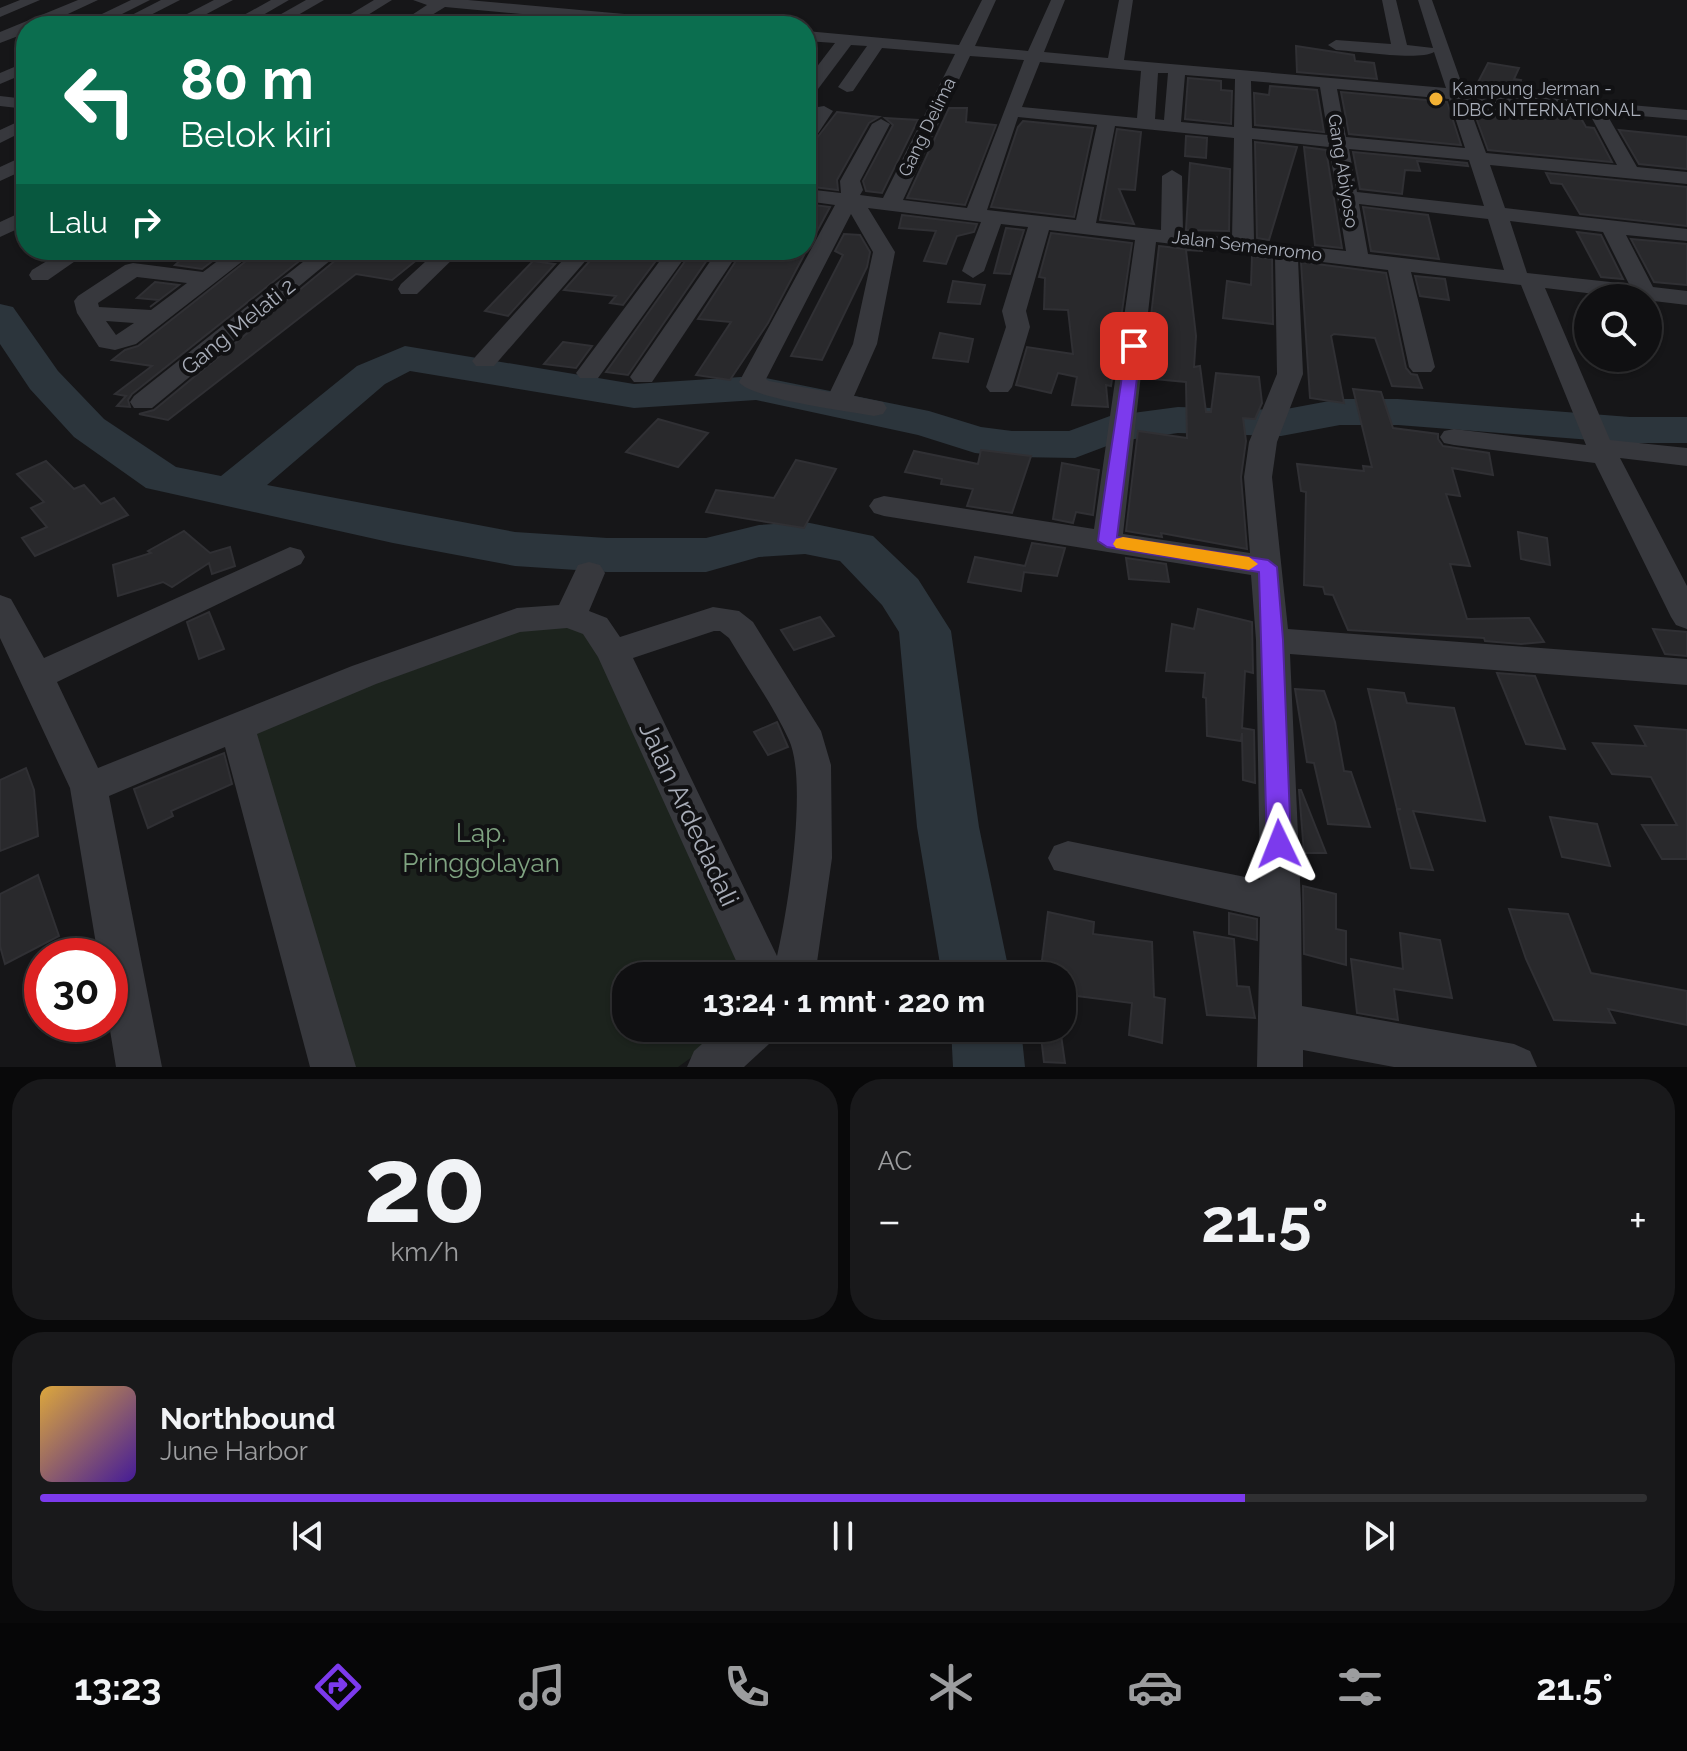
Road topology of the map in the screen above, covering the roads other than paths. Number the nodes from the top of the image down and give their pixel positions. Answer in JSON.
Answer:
{"nodes":[{"id":1,"x":33,"y":0,"type":"edge"},
{"id":2,"x":91,"y":0,"type":"edge"},
{"id":3,"x":143,"y":0,"type":"edge"},
{"id":4,"x":173,"y":0,"type":"edge"},
{"id":5,"x":226,"y":0,"type":"edge"},
{"id":6,"x":282,"y":0,"type":"edge"},
{"id":7,"x":317,"y":0,"type":"edge"},
{"id":8,"x":385,"y":0,"type":"edge"},
{"id":9,"x":420,"y":0,"type":"edge"},
{"id":10,"x":989,"y":0,"type":"edge"},
{"id":11,"x":1058,"y":0,"type":"edge"},
{"id":12,"x":1126,"y":0,"type":"edge"},
{"id":13,"x":1389,"y":0,"type":"edge"},
{"id":14,"x":1425,"y":0,"type":"edge"},
{"id":15,"x":442,"y":2,"type":"edge"},
{"id":16,"x":470,"y":5,"type":"junction"},
{"id":17,"x":517,"y":9,"type":"junction"},
{"id":18,"x":0,"y":13,"type":"edge"},
{"id":19,"x":570,"y":14,"type":"junction"},
{"id":20,"x":53,"y":16,"type":"edge"},
{"id":21,"x":107,"y":16,"type":"edge"},
{"id":22,"x":138,"y":16,"type":"edge"},
{"id":23,"x":193,"y":16,"type":"edge"},
{"id":24,"x":251,"y":16,"type":"edge"},
{"id":25,"x":287,"y":16,"type":"edge"},
{"id":26,"x":357,"y":16,"type":"edge"},
{"id":27,"x":419,"y":16,"type":"edge"},
{"id":28,"x":453,"y":16,"type":"edge"},
{"id":29,"x":507,"y":16,"type":"edge"},
{"id":30,"x":567,"y":16,"type":"edge"},
{"id":31,"x":582,"y":16,"type":"edge"},
{"id":32,"x":816,"y":37,"type":"edge"},
{"id":33,"x":847,"y":39,"type":"junction"},
{"id":34,"x":878,"y":42,"type":"junction"},
{"id":35,"x":1336,"y":45,"type":"dead end"},
{"id":36,"x":965,"y":50,"type":"junction"},
{"id":37,"x":1400,"y":50,"type":"junction"},
{"id":38,"x":1427,"y":51,"type":"dead end"},
{"id":39,"x":1036,"y":57,"type":"junction"},
{"id":40,"x":1115,"y":64,"type":"junction"},
{"id":41,"x":1150,"y":67,"type":"junction"},
{"id":42,"x":1177,"y":70,"type":"junction"},
{"id":43,"x":1243,"y":76,"type":"junction"},
{"id":44,"x":816,"y":80,"type":"edge"},
{"id":45,"x":1328,"y":84,"type":"junction"},
{"id":46,"x":847,"y":87,"type":"dead end"},
{"id":47,"x":1458,"y":96,"type":"junction"},
{"id":48,"x":1594,"y":107,"type":"junction"},
{"id":49,"x":824,"y":111,"type":"dead end"},
{"id":50,"x":1011,"y":111,"type":"junction"},
{"id":51,"x":1687,"y":115,"type":"edge"},
{"id":52,"x":1107,"y":120,"type":"junction"},
{"id":53,"x":816,"y":123,"type":"edge"},
{"id":54,"x":1146,"y":123,"type":"junction"},
{"id":55,"x":881,"y":124,"type":"dead end"},
{"id":56,"x":1172,"y":126,"type":"junction"},
{"id":57,"x":1243,"y":133,"type":"junction"},
{"id":58,"x":1339,"y":142,"type":"junction"},
{"id":59,"x":1476,"y":156,"type":"junction"},
{"id":60,"x":1630,"y":172,"type":"junction"},
{"id":61,"x":1172,"y":176,"type":"dead end"},
{"id":62,"x":1680,"y":177,"type":"edge"},
{"id":63,"x":816,"y":196,"type":"edge"},
{"id":64,"x":1347,"y":197,"type":"junction"},
{"id":65,"x":1687,"y":197,"type":"edge"},
{"id":66,"x":850,"y":200,"type":"junction"},
{"id":67,"x":890,"y":205,"type":"junction"},
{"id":68,"x":1494,"y":214,"type":"junction"},
{"id":69,"x":984,"y":216,"type":"junction"},
{"id":70,"x":1040,"y":223,"type":"junction"},
{"id":71,"x":1085,"y":227,"type":"junction"},
{"id":72,"x":1612,"y":228,"type":"junction"},
{"id":73,"x":1146,"y":234,"type":"junction"},
{"id":74,"x":1687,"y":235,"type":"edge"},
{"id":75,"x":1172,"y":237,"type":"junction"},
{"id":76,"x":1243,"y":245,"type":"junction"},
{"id":77,"x":1286,"y":251,"type":"junction"},
{"id":78,"x":1358,"y":259,"type":"junction"},
{"id":79,"x":64,"y":260,"type":"edge"},
{"id":80,"x":233,"y":260,"type":"edge"},
{"id":81,"x":320,"y":260,"type":"edge"},
{"id":82,"x":440,"y":260,"type":"edge"},
{"id":83,"x":575,"y":260,"type":"edge"},
{"id":84,"x":672,"y":260,"type":"edge"},
{"id":85,"x":722,"y":260,"type":"edge"},
{"id":86,"x":1398,"y":264,"type":"junction"},
{"id":87,"x":973,"y":271,"type":"dead end"},
{"id":88,"x":40,"y":275,"type":"dead end"},
{"id":89,"x":207,"y":279,"type":"junction"},
{"id":90,"x":1524,"y":279,"type":"junction"},
{"id":91,"x":1574,"y":284,"type":"edge"},
{"id":92,"x":1640,"y":284,"type":"edge"},
{"id":93,"x":409,"y":289,"type":"dead end"},
{"id":94,"x":1662,"y":295,"type":"edge"},
{"id":95,"x":1687,"y":298,"type":"edge"},
{"id":96,"x":485,"y":361,"type":"dead end"},
{"id":97,"x":1422,"y":367,"type":"dead end"},
{"id":98,"x":589,"y":373,"type":"dead end"},
{"id":99,"x":643,"y":377,"type":"dead end"},
{"id":100,"x":999,"y":387,"type":"dead end"},
{"id":101,"x":839,"y":401,"type":"junction"},
{"id":102,"x":143,"y":402,"type":"dead end"},
{"id":103,"x":874,"y":408,"type":"dead end"},
{"id":104,"x":1454,"y":437,"type":"dead end"},
{"id":105,"x":1601,"y":447,"type":"junction"},
{"id":106,"x":1687,"y":457,"type":"edge"},
{"id":107,"x":884,"y":506,"type":"dead end"},
{"id":108,"x":1107,"y":541,"type":"junction"},
{"id":109,"x":290,"y":557,"type":"dead end"},
{"id":110,"x":1268,"y":567,"type":"junction"},
{"id":111,"x":589,"y":573,"type":"dead end"},
{"id":112,"x":0,"y":607,"type":"edge"},
{"id":113,"x":570,"y":616,"type":"junction"},
{"id":114,"x":1687,"y":617,"type":"edge"},
{"id":115,"x":1273,"y":640,"type":"junction"},
{"id":116,"x":613,"y":652,"type":"junction"},
{"id":117,"x":1687,"y":672,"type":"edge"},
{"id":118,"x":37,"y":676,"type":"junction"},
{"id":119,"x":238,"y":729,"type":"junction"},
{"id":120,"x":89,"y":788,"type":"junction"},
{"id":121,"x":1068,"y":858,"type":"dead end"},
{"id":122,"x":1281,"y":903,"type":"junction"},
{"id":123,"x":758,"y":962,"type":"edge"},
{"id":124,"x":796,"y":962,"type":"edge"},
{"id":125,"x":738,"y":1042,"type":"edge"},
{"id":126,"x":1280,"y":1046,"type":"edge"},
{"id":127,"x":139,"y":1067,"type":"edge"},
{"id":128,"x":333,"y":1067,"type":"edge"},
{"id":129,"x":710,"y":1067,"type":"edge"},
{"id":130,"x":1514,"y":1067,"type":"edge"}],
"edges":[{"from":1,"to":18,"type":"street"},
{"from":2,"to":20,"type":"street"},
{"from":3,"to":21,"type":"street"},
{"from":4,"to":22,"type":"street"},
{"from":5,"to":23,"type":"street"},
{"from":6,"to":24,"type":"street"},
{"from":7,"to":25,"type":"street"},
{"from":8,"to":26,"type":"street"},
{"from":9,"to":15,"type":"street"},
{"from":10,"to":36,"type":"street","name":"Gang Delima"},
{"from":11,"to":39,"type":"street"},
{"from":12,"to":40,"type":"street"},
{"from":13,"to":37,"type":"street"},
{"from":14,"to":47,"type":"street"},
{"from":15,"to":16,"type":"street"},
{"from":15,"to":27,"type":"street"},
{"from":16,"to":17,"type":"street"},
{"from":16,"to":28,"type":"street"},
{"from":17,"to":19,"type":"street"},
{"from":17,"to":29,"type":"street"},
{"from":19,"to":30,"type":"street"},
{"from":19,"to":31,"type":"street"},
{"from":32,"to":33,"type":"street"},
{"from":33,"to":34,"type":"street"},
{"from":33,"to":44,"type":"street"},
{"from":34,"to":36,"type":"street"},
{"from":34,"to":46,"type":"street"},
{"from":35,"to":37,"type":"street"},
{"from":36,"to":39,"type":"street"},
{"from":36,"to":67,"type":"street","name":"Gang Delima"},
{"from":37,"to":38,"type":"street"},
{"from":39,"to":40,"type":"street"},
{"from":39,"to":50,"type":"street"},
{"from":40,"to":41,"type":"street"},
{"from":41,"to":42,"type":"street"},
{"from":41,"to":54,"type":"street"},
{"from":42,"to":43,"type":"street"},
{"from":42,"to":56,"type":"street"},
{"from":43,"to":45,"type":"street"},
{"from":43,"to":57,"type":"street"},
{"from":45,"to":47,"type":"street"},
{"from":45,"to":58,"type":"street","name":"Gang Abiyoso"},
{"from":47,"to":48,"type":"street"},
{"from":47,"to":59,"type":"street"},
{"from":48,"to":51,"type":"street"},
{"from":48,"to":60,"type":"street"},
{"from":49,"to":53,"type":"street"},
{"from":50,"to":52,"type":"street"},
{"from":50,"to":69,"type":"street"},
{"from":52,"to":54,"type":"street"},
{"from":52,"to":71,"type":"street"},
{"from":54,"to":56,"type":"street"},
{"from":55,"to":66,"type":"street"},
{"from":56,"to":57,"type":"street"},
{"from":57,"to":58,"type":"street"},
{"from":57,"to":76,"type":"street"},
{"from":58,"to":59,"type":"street"},
{"from":58,"to":64,"type":"street","name":"Gang Abiyoso"},
{"from":59,"to":60,"type":"street"},
{"from":59,"to":68,"type":"street"},
{"from":60,"to":62,"type":"street"},
{"from":61,"to":75,"type":"street"},
{"from":62,"to":65,"type":"street"},
{"from":63,"to":66,"type":"street","name":"Jalan Semenromo"},
{"from":64,"to":68,"type":"street"},
{"from":64,"to":78,"type":"street","name":"Gang Abiyoso"},
{"from":66,"to":67,"type":"street","name":"Jalan Semenromo"},
{"from":66,"to":101,"type":"street"},
{"from":66,"to":101,"type":"street"},
{"from":67,"to":69,"type":"street","name":"Jalan Semenromo"},
{"from":68,"to":72,"type":"street"},
{"from":68,"to":90,"type":"street"},
{"from":69,"to":70,"type":"street","name":"Jalan Semenromo"},
{"from":69,"to":87,"type":"street"},
{"from":70,"to":71,"type":"street","name":"Jalan Semenromo"},
{"from":70,"to":100,"type":"street"},
{"from":71,"to":73,"type":"street","name":"Jalan Semenromo"},
{"from":72,"to":74,"type":"street"},
{"from":72,"to":92,"type":"street"},
{"from":73,"to":75,"type":"street","name":"Jalan Semenromo"},
{"from":73,"to":108,"type":"street"},
{"from":75,"to":76,"type":"street","name":"Jalan Semenromo"},
{"from":76,"to":77,"type":"street","name":"Jalan Semenromo"},
{"from":77,"to":78,"type":"street","name":"Jalan Semenromo"},
{"from":77,"to":110,"type":"street"},
{"from":78,"to":86,"type":"street","name":"Jalan Semenromo"},
{"from":79,"to":88,"type":"street"},
{"from":80,"to":89,"type":"street"},
{"from":81,"to":102,"type":"street","name":"Gang Melati 2"},
{"from":82,"to":93,"type":"street"},
{"from":83,"to":96,"type":"street"},
{"from":84,"to":98,"type":"street"},
{"from":85,"to":99,"type":"street"},
{"from":86,"to":90,"type":"street","name":"Jalan Semenromo"},
{"from":86,"to":97,"type":"street"},
{"from":89,"to":89,"type":"street"},
{"from":90,"to":91,"type":"street","name":"Jalan Semenromo"},
{"from":90,"to":105,"type":"street"},
{"from":94,"to":95,"type":"street","name":"Jalan Semenromo"},
{"from":101,"to":103,"type":"street"},
{"from":104,"to":105,"type":"street"},
{"from":105,"to":106,"type":"street"},
{"from":105,"to":114,"type":"street"},
{"from":107,"to":108,"type":"street"},
{"from":108,"to":110,"type":"street"},
{"from":109,"to":118,"type":"street"},
{"from":110,"to":115,"type":"street"},
{"from":111,"to":113,"type":"street"},
{"from":112,"to":118,"type":"street"},
{"from":113,"to":116,"type":"street","name":"Jalan Ardedadali"},
{"from":113,"to":119,"type":"street"},
{"from":115,"to":117,"type":"street"},
{"from":115,"to":122,"type":"street"},
{"from":116,"to":123,"type":"street","name":"Jalan Ardedadali"},
{"from":116,"to":124,"type":"street"},
{"from":118,"to":120,"type":"street"},
{"from":119,"to":120,"type":"street"},
{"from":119,"to":128,"type":"street"},
{"from":120,"to":127,"type":"street"},
{"from":121,"to":122,"type":"street"},
{"from":122,"to":126,"type":"street"},
{"from":125,"to":129,"type":"street"},
{"from":126,"to":130,"type":"street"}]}
